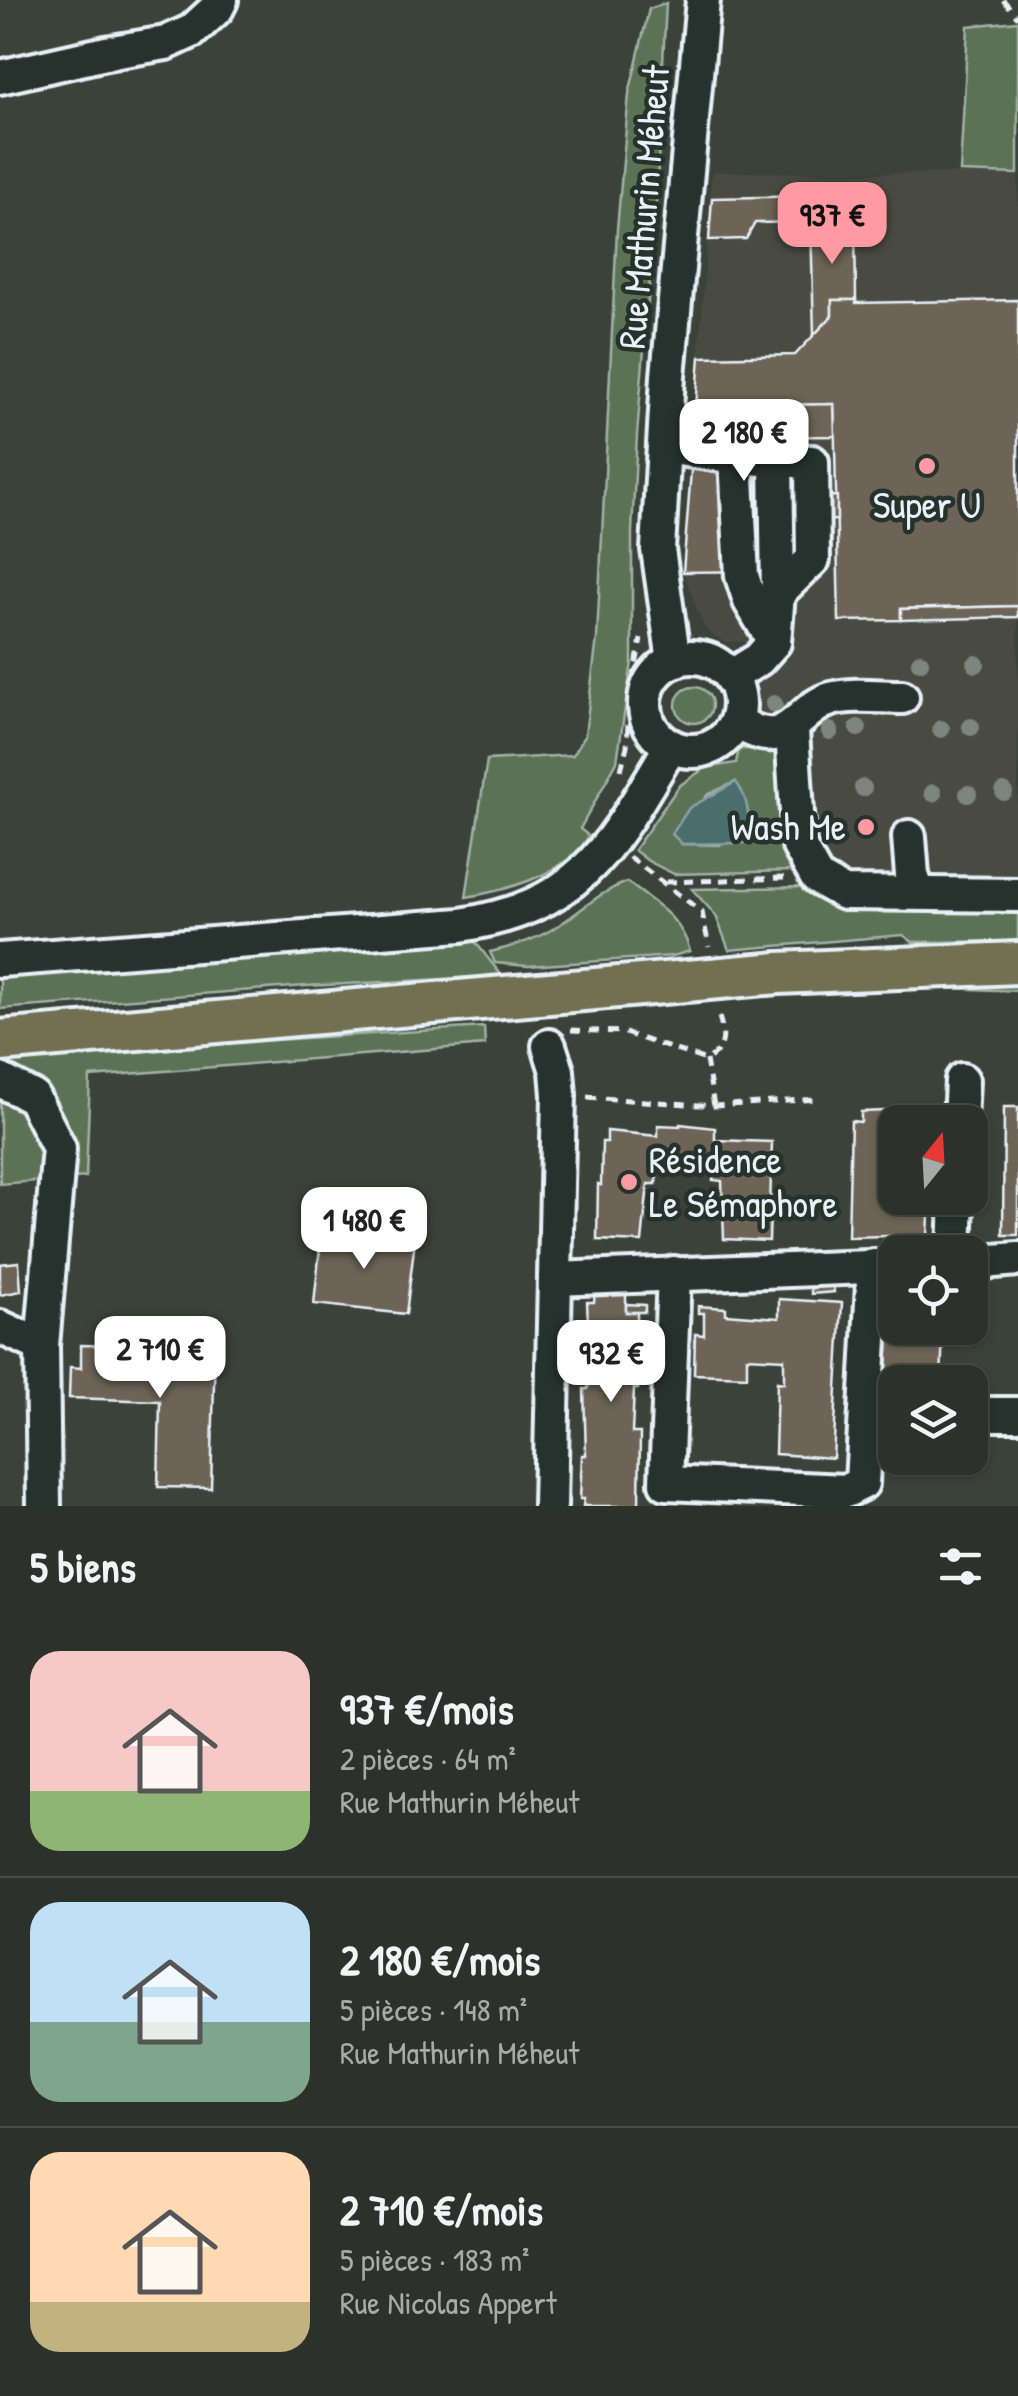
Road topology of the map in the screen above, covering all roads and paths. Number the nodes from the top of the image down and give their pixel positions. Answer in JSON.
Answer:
{"nodes":[{"id":1,"x":221,"y":0,"type":"edge"},
{"id":2,"x":703,"y":0,"type":"edge"},
{"id":3,"x":1003,"y":0,"type":"edge"},
{"id":4,"x":1018,"y":17,"type":"edge"},
{"id":5,"x":0,"y":77,"type":"edge"},
{"id":6,"x":664,"y":447,"type":"junction"},
{"id":7,"x":736,"y":457,"type":"junction"},
{"id":8,"x":774,"y":642,"type":"junction"},
{"id":9,"x":674,"y":661,"type":"junction"},
{"id":10,"x":730,"y":677,"type":"junction"},
{"id":11,"x":902,"y":697,"type":"dead end"},
{"id":12,"x":736,"y":721,"type":"junction"},
{"id":13,"x":792,"y":730,"type":"junction"},
{"id":14,"x":650,"y":734,"type":"junction"},
{"id":15,"x":909,"y":837,"type":"dead end"},
{"id":16,"x":624,"y":853,"type":"dead end"},
{"id":17,"x":918,"y":894,"type":"junction"},
{"id":18,"x":1018,"y":895,"type":"edge"},
{"id":19,"x":709,"y":947,"type":"dead end"},
{"id":20,"x":0,"y":960,"type":"edge"},
{"id":21,"x":1018,"y":963,"type":"edge"},
{"id":22,"x":716,"y":1008,"type":"dead end"},
{"id":23,"x":0,"y":1041,"type":"edge"},
{"id":24,"x":549,"y":1046,"type":"joint"},
{"id":25,"x":706,"y":1060,"type":"junction"},
{"id":26,"x":0,"y":1080,"type":"edge"},
{"id":27,"x":962,"y":1080,"type":"dead end"},
{"id":28,"x":559,"y":1095,"type":"junction"},
{"id":29,"x":817,"y":1099,"type":"dead end"},
{"id":30,"x":961,"y":1105,"type":"edge"},
{"id":31,"x":714,"y":1106,"type":"junction"},
{"id":32,"x":1018,"y":1259,"type":"edge"},
{"id":33,"x":988,"y":1261,"type":"edge"},
{"id":34,"x":878,"y":1266,"type":"edge"},
{"id":35,"x":674,"y":1273,"type":"junction"},
{"id":36,"x":554,"y":1279,"type":"junction"},
{"id":37,"x":878,"y":1325,"type":"edge"},
{"id":38,"x":0,"y":1327,"type":"edge"},
{"id":39,"x":42,"y":1346,"type":"junction"},
{"id":40,"x":988,"y":1414,"type":"edge"},
{"id":41,"x":1018,"y":1414,"type":"edge"},
{"id":42,"x":44,"y":1506,"type":"edge"},
{"id":43,"x":550,"y":1506,"type":"edge"}],
"edges":[{"from":1,"to":5,"type":"street"},
{"from":2,"to":6,"type":"street","name":"Rue Mathurin Méheut"},
{"from":3,"to":4,"type":"path"},
{"from":6,"to":7,"type":"street"},
{"from":6,"to":9,"type":"street","name":"Rue Mathurin Méheut"},
{"from":7,"to":8,"type":"street"},
{"from":7,"to":8,"type":"street"},
{"from":8,"to":10,"type":"street"},
{"from":9,"to":10,"type":"street"},
{"from":9,"to":14,"type":"street"},
{"from":10,"to":12,"type":"street"},
{"from":11,"to":13,"type":"street"},
{"from":12,"to":13,"type":"street"},
{"from":12,"to":14,"type":"street"},
{"from":13,"to":17,"type":"street"},
{"from":14,"to":20,"type":"street"},
{"from":15,"to":17,"type":"street"},
{"from":16,"to":19,"type":"path"},
{"from":17,"to":18,"type":"street"},
{"from":21,"to":23,"type":"main road"},
{"from":22,"to":25,"type":"path"},
{"from":24,"to":25,"type":"path"},
{"from":24,"to":28,"type":"street"},
{"from":25,"to":31,"type":"path"},
{"from":26,"to":39,"type":"street"},
{"from":27,"to":30,"type":"street"},
{"from":28,"to":31,"type":"path"},
{"from":28,"to":36,"type":"street"},
{"from":29,"to":31,"type":"path"},
{"from":32,"to":33,"type":"street"},
{"from":34,"to":35,"type":"street"},
{"from":35,"to":36,"type":"street"},
{"from":35,"to":37,"type":"street"},
{"from":36,"to":43,"type":"street"},
{"from":38,"to":39,"type":"street"},
{"from":39,"to":42,"type":"street"},
{"from":40,"to":41,"type":"street"}]}
